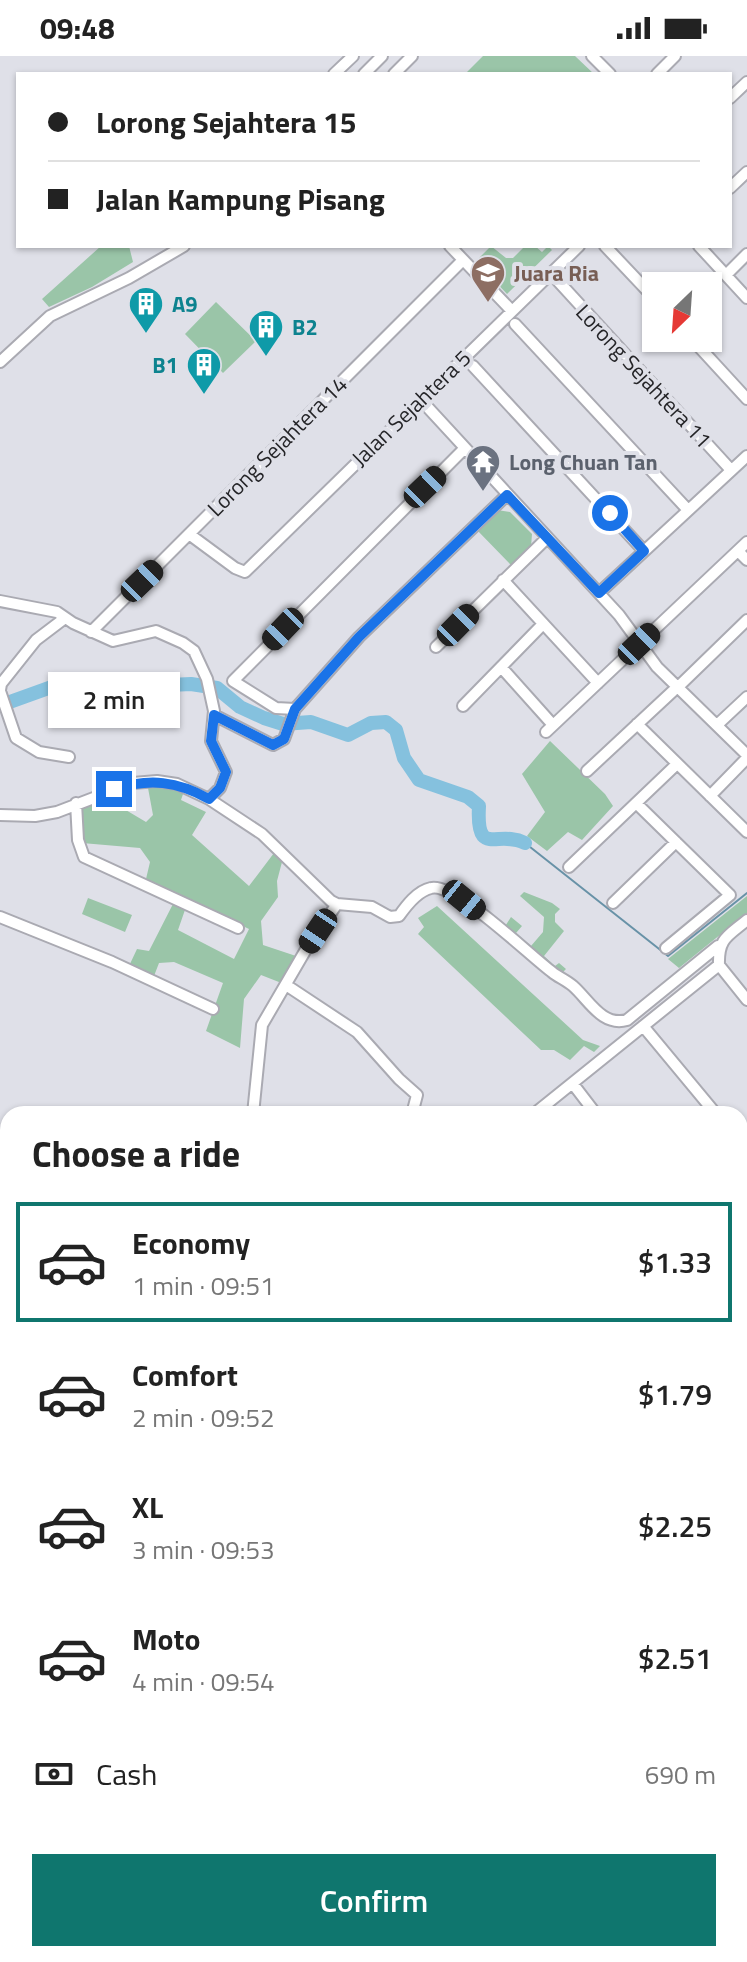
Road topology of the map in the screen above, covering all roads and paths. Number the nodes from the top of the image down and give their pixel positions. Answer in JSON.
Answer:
{"nodes":[{"id":1,"x":353,"y":56,"type":"edge"},
{"id":2,"x":382,"y":56,"type":"edge"},
{"id":3,"x":412,"y":56,"type":"edge"},
{"id":4,"x":592,"y":56,"type":"edge"},
{"id":5,"x":675,"y":56,"type":"edge"},
{"id":6,"x":336,"y":72,"type":"edge"},
{"id":7,"x":366,"y":72,"type":"edge"},
{"id":8,"x":396,"y":72,"type":"edge"},
{"id":9,"x":608,"y":72,"type":"edge"},
{"id":10,"x":659,"y":72,"type":"edge"},
{"id":11,"x":747,"y":82,"type":"edge"},
{"id":12,"x":732,"y":96,"type":"edge"},
{"id":13,"x":747,"y":172,"type":"edge"},
{"id":14,"x":732,"y":186,"type":"edge"},
{"id":15,"x":181,"y":248,"type":"edge"},
{"id":16,"x":452,"y":248,"type":"edge"},
{"id":17,"x":577,"y":248,"type":"edge"},
{"id":18,"x":607,"y":248,"type":"edge"},
{"id":19,"x":701,"y":248,"type":"edge"},
{"id":20,"x":747,"y":254,"type":"edge"},
{"id":21,"x":463,"y":260,"type":"junction"},
{"id":22,"x":726,"y":275,"type":"junction"},
{"id":23,"x":558,"y":281,"type":"dead end"},
{"id":24,"x":642,"y":285,"type":"edge"},
{"id":25,"x":747,"y":298,"type":"edge"},
{"id":26,"x":511,"y":310,"type":"junction"},
{"id":27,"x":515,"y":324,"type":"dead end"},
{"id":28,"x":704,"y":352,"type":"edge"},
{"id":29,"x":0,"y":362,"type":"edge"},
{"id":30,"x":473,"y":366,"type":"dead end"},
{"id":31,"x":420,"y":399,"type":"junction"},
{"id":32,"x":747,"y":399,"type":"edge"},
{"id":33,"x":465,"y":448,"type":"junction"},
{"id":34,"x":747,"y":456,"type":"edge"},
{"id":35,"x":731,"y":470,"type":"junction"},
{"id":36,"x":507,"y":495,"type":"junction"},
{"id":37,"x":688,"y":510,"type":"junction"},
{"id":38,"x":189,"y":534,"type":"junction"},
{"id":39,"x":547,"y":538,"type":"junction"},
{"id":40,"x":747,"y":542,"type":"edge"},
{"id":41,"x":644,"y":551,"type":"junction"},
{"id":42,"x":738,"y":551,"type":"junction"},
{"id":43,"x":747,"y":560,"type":"edge"},
{"id":44,"x":503,"y":580,"type":"junction"},
{"id":45,"x":599,"y":593,"type":"junction"},
{"id":46,"x":0,"y":601,"type":"edge"},
{"id":47,"x":65,"y":618,"type":"junction"},
{"id":48,"x":747,"y":620,"type":"edge"},
{"id":49,"x":543,"y":624,"type":"junction"},
{"id":50,"x":91,"y":632,"type":"junction"},
{"id":51,"x":639,"y":644,"type":"junction"},
{"id":52,"x":436,"y":647,"type":"dead end"},
{"id":53,"x":501,"y":667,"type":"junction"},
{"id":54,"x":598,"y":683,"type":"junction"},
{"id":55,"x":675,"y":689,"type":"junction"},
{"id":56,"x":0,"y":690,"type":"edge"},
{"id":57,"x":747,"y":697,"type":"edge"},
{"id":58,"x":463,"y":706,"type":"dead end"},
{"id":59,"x":295,"y":709,"type":"junction"},
{"id":60,"x":214,"y":715,"type":"junction"},
{"id":61,"x":637,"y":724,"type":"junction"},
{"id":62,"x":717,"y":725,"type":"junction"},
{"id":63,"x":747,"y":756,"type":"edge"},
{"id":64,"x":69,"y":757,"type":"dead end"},
{"id":65,"x":677,"y":764,"type":"junction"},
{"id":66,"x":587,"y":771,"type":"dead end"},
{"id":67,"x":710,"y":796,"type":"junction"},
{"id":68,"x":209,"y":799,"type":"junction"},
{"id":69,"x":76,"y":803,"type":"junction"},
{"id":70,"x":636,"y":803,"type":"junction"},
{"id":71,"x":0,"y":815,"type":"edge"},
{"id":72,"x":747,"y":832,"type":"edge"},
{"id":73,"x":676,"y":842,"type":"junction"},
{"id":74,"x":569,"y":867,"type":"dead end"},
{"id":75,"x":613,"y":903,"type":"dead end"},
{"id":76,"x":337,"y":904,"type":"junction"},
{"id":77,"x":0,"y":917,"type":"edge"},
{"id":78,"x":747,"y":920,"type":"edge"},
{"id":79,"x":238,"y":928,"type":"dead end"},
{"id":80,"x":718,"y":946,"type":"junction"},
{"id":81,"x":666,"y":948,"type":"dead end"},
{"id":82,"x":719,"y":965,"type":"junction"},
{"id":83,"x":286,"y":985,"type":"junction"},
{"id":84,"x":747,"y":1000,"type":"edge"},
{"id":85,"x":213,"y":1009,"type":"dead end"},
{"id":86,"x":643,"y":1026,"type":"junction"},
{"id":87,"x":573,"y":1084,"type":"junction"},
{"id":88,"x":254,"y":1106,"type":"edge"},
{"id":89,"x":414,"y":1106,"type":"edge"},
{"id":90,"x":544,"y":1106,"type":"edge"},
{"id":91,"x":590,"y":1106,"type":"edge"},
{"id":92,"x":709,"y":1106,"type":"edge"}],
"edges":[{"from":1,"to":6,"type":"street"},
{"from":2,"to":7,"type":"street"},
{"from":3,"to":8,"type":"street"},
{"from":4,"to":9,"type":"street"},
{"from":5,"to":10,"type":"street"},
{"from":11,"to":12,"type":"street"},
{"from":13,"to":14,"type":"street"},
{"from":15,"to":29,"type":"street"},
{"from":16,"to":21,"type":"street"},
{"from":17,"to":26,"type":"street","name":"Jalan Sejahtera 5"},
{"from":18,"to":24,"type":"street"},
{"from":19,"to":22,"type":"street"},
{"from":20,"to":22,"type":"street"},
{"from":21,"to":26,"type":"street"},
{"from":21,"to":38,"type":"street","name":"Lorong Sejahtera 14"},
{"from":22,"to":25,"type":"street"},
{"from":23,"to":35,"type":"street","name":"Lorong Sejahtera 11"},
{"from":26,"to":31,"type":"street","name":"Jalan Sejahtera 5"},
{"from":27,"to":37,"type":"street"},
{"from":28,"to":32,"type":"street"},
{"from":30,"to":41,"type":"street"},
{"from":31,"to":33,"type":"street"},
{"from":31,"to":38,"type":"street","name":"Jalan Sejahtera 5"},
{"from":33,"to":36,"type":"street"},
{"from":33,"to":59,"type":"street"},
{"from":34,"to":35,"type":"street"},
{"from":35,"to":37,"type":"street"},
{"from":36,"to":39,"type":"street"},
{"from":36,"to":59,"type":"street"},
{"from":37,"to":41,"type":"street"},
{"from":38,"to":50,"type":"street","name":"Lorong Sejahtera 14"},
{"from":39,"to":44,"type":"street"},
{"from":39,"to":45,"type":"street"},
{"from":40,"to":42,"type":"street"},
{"from":41,"to":45,"type":"street"},
{"from":42,"to":43,"type":"street"},
{"from":42,"to":51,"type":"street"},
{"from":44,"to":49,"type":"street"},
{"from":44,"to":52,"type":"street"},
{"from":45,"to":51,"type":"street"},
{"from":46,"to":47,"type":"street"},
{"from":47,"to":50,"type":"street"},
{"from":47,"to":56,"type":"street"},
{"from":48,"to":55,"type":"street"},
{"from":49,"to":53,"type":"street"},
{"from":49,"to":54,"type":"street"},
{"from":50,"to":60,"type":"street"},
{"from":51,"to":54,"type":"street"},
{"from":51,"to":55,"type":"street"},
{"from":53,"to":54,"type":"street"},
{"from":53,"to":58,"type":"street"},
{"from":55,"to":61,"type":"street"},
{"from":55,"to":62,"type":"street"},
{"from":56,"to":64,"type":"street"},
{"from":57,"to":62,"type":"street"},
{"from":59,"to":60,"type":"street"},
{"from":60,"to":68,"type":"street"},
{"from":61,"to":65,"type":"street"},
{"from":61,"to":66,"type":"street"},
{"from":62,"to":63,"type":"street"},
{"from":63,"to":67,"type":"street"},
{"from":65,"to":67,"type":"street"},
{"from":65,"to":70,"type":"street"},
{"from":67,"to":72,"type":"street"},
{"from":68,"to":69,"type":"street"},
{"from":68,"to":76,"type":"street"},
{"from":69,"to":71,"type":"street"},
{"from":69,"to":79,"type":"street"},
{"from":70,"to":73,"type":"street"},
{"from":70,"to":74,"type":"street"},
{"from":73,"to":75,"type":"street"},
{"from":73,"to":81,"type":"street"},
{"from":76,"to":80,"type":"street"},
{"from":76,"to":83,"type":"street"},
{"from":77,"to":85,"type":"street"},
{"from":78,"to":80,"type":"street"},
{"from":80,"to":82,"type":"street"},
{"from":82,"to":84,"type":"street"},
{"from":82,"to":86,"type":"street"},
{"from":83,"to":88,"type":"street"},
{"from":83,"to":89,"type":"street"},
{"from":86,"to":87,"type":"street"},
{"from":86,"to":92,"type":"street"},
{"from":87,"to":90,"type":"street"},
{"from":87,"to":91,"type":"street"}]}
